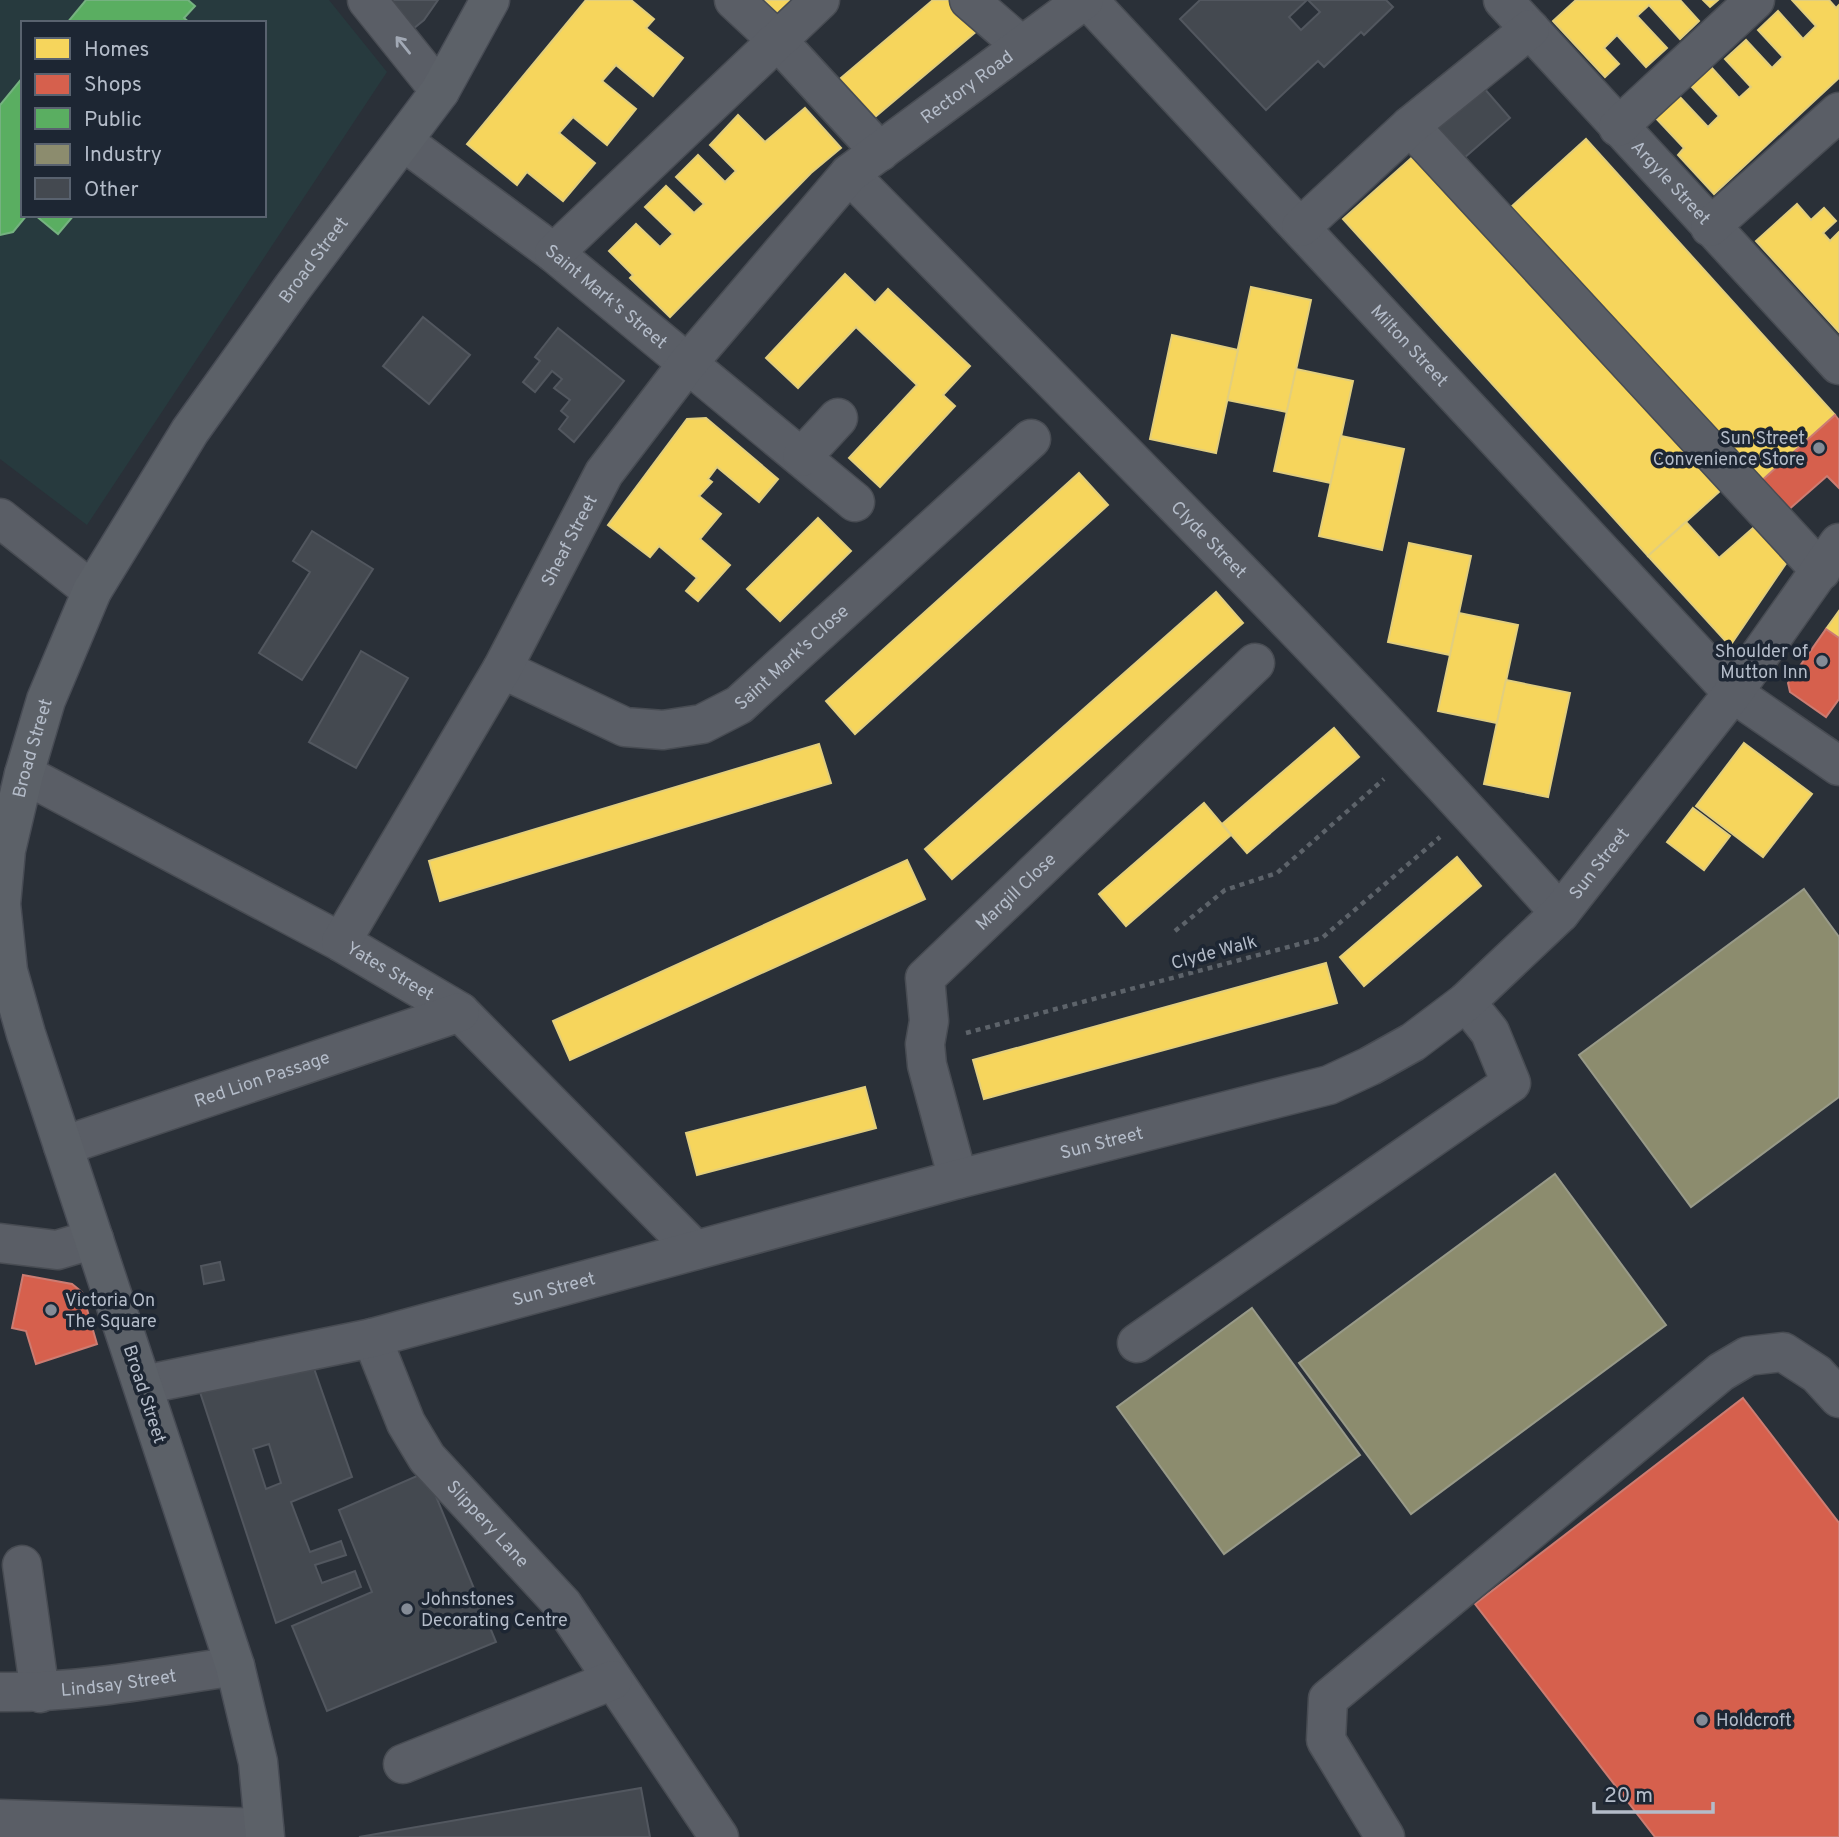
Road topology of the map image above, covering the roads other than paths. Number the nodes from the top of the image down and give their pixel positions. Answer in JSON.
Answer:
{"nodes":[{"id":1,"x":367,"y":0,"type":"edge"},
{"id":2,"x":734,"y":0,"type":"edge"},
{"id":3,"x":820,"y":0,"type":"edge"},
{"id":4,"x":969,"y":0,"type":"edge"},
{"id":5,"x":1086,"y":0,"type":"edge"},
{"id":6,"x":1755,"y":0,"type":"edge"},
{"id":7,"x":491,"y":1,"type":"edge"},
{"id":8,"x":1519,"y":10,"type":"edge"},
{"id":9,"x":777,"y":40,"type":"junction"},
{"id":10,"x":1022,"y":46,"type":"junction"},
{"id":11,"x":440,"y":91,"type":"junction"},
{"id":12,"x":1834,"y":126,"type":"edge"},
{"id":13,"x":1410,"y":127,"type":"junction"},
{"id":14,"x":1618,"y":127,"type":"junction"},
{"id":15,"x":404,"y":141,"type":"junction"},
{"id":16,"x":880,"y":152,"type":"junction"},
{"id":17,"x":849,"y":174,"type":"junction"},
{"id":18,"x":1301,"y":227,"type":"junction"},
{"id":19,"x":1710,"y":227,"type":"junction"},
{"id":20,"x":554,"y":253,"type":"junction"},
{"id":21,"x":688,"y":363,"type":"junction"},
{"id":22,"x":1839,"y":365,"type":"edge"},
{"id":23,"x":838,"y":418,"type":"dead end"},
{"id":24,"x":1031,"y":439,"type":"dead end"},
{"id":25,"x":802,"y":457,"type":"junction"},
{"id":26,"x":855,"y":502,"type":"dead end"},
{"id":27,"x":0,"y":518,"type":"edge"},
{"id":28,"x":1830,"y":557,"type":"edge"},
{"id":29,"x":92,"y":591,"type":"junction"},
{"id":30,"x":1255,"y":663,"type":"dead end"},
{"id":31,"x":502,"y":669,"type":"junction"},
{"id":32,"x":1733,"y":693,"type":"junction"},
{"id":33,"x":1839,"y":766,"type":"edge"},
{"id":34,"x":24,"y":774,"type":"junction"},
{"id":35,"x":1560,"y":913,"type":"junction"},
{"id":36,"x":341,"y":942,"type":"junction"},
{"id":37,"x":4,"y":975,"type":"edge"},
{"id":38,"x":1466,"y":1002,"type":"junction"},
{"id":39,"x":460,"y":1012,"type":"junction"},
{"id":40,"x":63,"y":1146,"type":"junction"},
{"id":41,"x":958,"y":1179,"type":"junction"},
{"id":42,"x":94,"y":1239,"type":"junction"},
{"id":43,"x":0,"y":1242,"type":"edge"},
{"id":44,"x":695,"y":1250,"type":"junction"},
{"id":45,"x":372,"y":1338,"type":"junction"},
{"id":46,"x":1137,"y":1343,"type":"dead end"},
{"id":47,"x":143,"y":1385,"type":"junction"},
{"id":48,"x":1839,"y":1398,"type":"edge"},
{"id":49,"x":22,"y":1565,"type":"dead end"},
{"id":50,"x":235,"y":1666,"type":"junction"},
{"id":51,"x":613,"y":1680,"type":"junction"},
{"id":52,"x":0,"y":1692,"type":"edge"},
{"id":53,"x":40,"y":1692,"type":"junction"},
{"id":54,"x":403,"y":1764,"type":"dead end"},
{"id":55,"x":0,"y":1819,"type":"edge"},
{"id":56,"x":265,"y":1833,"type":"edge"},
{"id":57,"x":719,"y":1837,"type":"edge"},
{"id":58,"x":1385,"y":1837,"type":"edge"}],
"edges":[{"from":11,"to":1,"type":"street","one_way":true},
{"from":2,"to":9,"type":"street"},
{"from":3,"to":9,"type":"street"},
{"from":4,"to":10,"type":"street"},
{"from":5,"to":10,"type":"street","name":"Rectory Road"},
{"from":5,"to":18,"type":"street","name":"Milton Street"},
{"from":6,"to":14,"type":"street"},
{"from":7,"to":11,"type":"main road","name":"Broad Street"},
{"from":8,"to":13,"type":"street"},
{"from":8,"to":14,"type":"street","name":"Argyle Street"},
{"from":9,"to":16,"type":"street"},
{"from":9,"to":20,"type":"street"},
{"from":10,"to":16,"type":"street","name":"Rectory Road"},
{"from":11,"to":15,"type":"main road","name":"Broad Street"},
{"from":12,"to":19,"type":"street"},
{"from":13,"to":18,"type":"street"},
{"from":13,"to":28,"type":"street"},
{"from":14,"to":19,"type":"street","name":"Argyle Street"},
{"from":15,"to":20,"type":"street","name":"Saint Mark's Street"},
{"from":15,"to":29,"type":"main road","name":"Broad Street"},
{"from":16,"to":17,"type":"street","name":"Rectory Road"},
{"from":17,"to":21,"type":"street","name":"Sheaf Street"},
{"from":17,"to":35,"type":"street","name":"Clyde Street"},
{"from":18,"to":32,"type":"street","name":"Milton Street"},
{"from":19,"to":22,"type":"street","name":"Argyle Street"},
{"from":20,"to":21,"type":"street","name":"Saint Mark's Street"},
{"from":21,"to":25,"type":"street","name":"Saint Mark's Street"},
{"from":21,"to":31,"type":"street","name":"Sheaf Street"},
{"from":23,"to":25,"type":"street"},
{"from":24,"to":31,"type":"street","name":"Saint Mark's Close"},
{"from":25,"to":26,"type":"street","name":"Saint Mark's Street"},
{"from":27,"to":29,"type":"street"},
{"from":28,"to":32,"type":"street","name":"Sun Street"},
{"from":29,"to":34,"type":"main road","name":"Broad Street"},
{"from":30,"to":41,"type":"street","name":"Margill Close"},
{"from":31,"to":36,"type":"street","name":"Sheaf Street"},
{"from":32,"to":33,"type":"street","name":"Milton Street"},
{"from":32,"to":35,"type":"street","name":"Sun Street"},
{"from":34,"to":36,"type":"street","name":"Yates Street"},
{"from":34,"to":37,"type":"main road","name":"Broad Street"},
{"from":35,"to":38,"type":"street","name":"Sun Street"},
{"from":36,"to":39,"type":"street","name":"Yates Street"},
{"from":37,"to":40,"type":"main road","name":"Broad Street"},
{"from":38,"to":41,"type":"street","name":"Sun Street"},
{"from":38,"to":46,"type":"street"},
{"from":39,"to":40,"type":"street","name":"Red Lion Passage"},
{"from":39,"to":44,"type":"street","name":"Yates Street"},
{"from":40,"to":42,"type":"main road","name":"Broad Street"},
{"from":41,"to":44,"type":"street","name":"Sun Street"},
{"from":42,"to":43,"type":"street"},
{"from":42,"to":47,"type":"main road","name":"Broad Street"},
{"from":44,"to":45,"type":"street","name":"Sun Street"},
{"from":45,"to":47,"type":"street","name":"Sun Street"},
{"from":45,"to":51,"type":"street","name":"Slippery Lane"},
{"from":47,"to":50,"type":"main road","name":"Broad Street"},
{"from":48,"to":58,"type":"street"},
{"from":49,"to":53,"type":"street"},
{"from":50,"to":53,"type":"street","name":"Lindsay Street"},
{"from":50,"to":56,"type":"main road","name":"Broad Street"},
{"from":51,"to":54,"type":"street"},
{"from":51,"to":57,"type":"street","name":"Slippery Lane"},
{"from":52,"to":53,"type":"street","name":"Lindsay Street"},
{"from":55,"to":56,"type":"street"}]}
